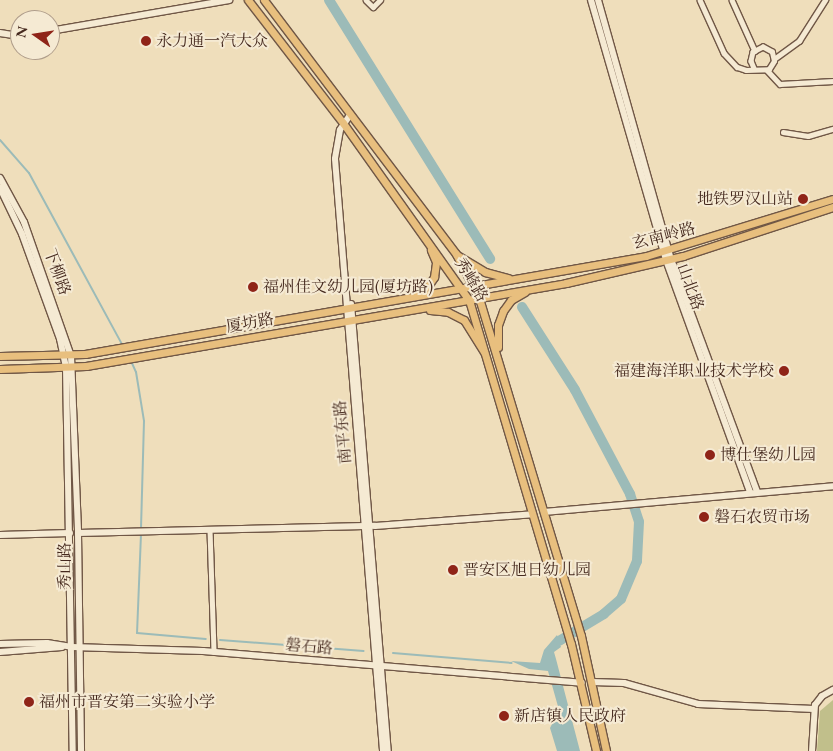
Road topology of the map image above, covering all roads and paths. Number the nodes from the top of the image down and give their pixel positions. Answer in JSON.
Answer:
{"nodes":[{"id":1,"x":229,"y":0,"type":"edge"},
{"id":2,"x":248,"y":0,"type":"edge"},
{"id":3,"x":264,"y":0,"type":"edge"},
{"id":4,"x":366,"y":0,"type":"edge"},
{"id":5,"x":380,"y":0,"type":"edge"},
{"id":6,"x":592,"y":0,"type":"edge"},
{"id":7,"x":598,"y":0,"type":"edge"},
{"id":8,"x":700,"y":0,"type":"edge"},
{"id":9,"x":732,"y":0,"type":"edge"},
{"id":10,"x":825,"y":0,"type":"edge"},
{"id":11,"x":60,"y":29,"type":"edge"},
{"id":12,"x":755,"y":51,"type":"junction"},
{"id":13,"x":774,"y":60,"type":"junction"},
{"id":14,"x":754,"y":68,"type":"junction"},
{"id":15,"x":767,"y":70,"type":"junction"},
{"id":16,"x":833,"y":81,"type":"edge"},
{"id":17,"x":352,"y":117,"type":"junction"},
{"id":18,"x":344,"y":125,"type":"junction"},
{"id":19,"x":833,"y":129,"type":"edge"},
{"id":20,"x":783,"y":132,"type":"dead end"},
{"id":21,"x":0,"y":178,"type":"edge"},
{"id":22,"x":0,"y":188,"type":"edge"},
{"id":23,"x":833,"y":199,"type":"edge"},
{"id":24,"x":833,"y":208,"type":"edge"},
{"id":25,"x":424,"y":234,"type":"junction"},
{"id":26,"x":665,"y":251,"type":"junction"},
{"id":27,"x":456,"y":254,"type":"junction"},
{"id":28,"x":668,"y":260,"type":"junction"},
{"id":29,"x":496,"y":278,"type":"junction"},
{"id":30,"x":473,"y":288,"type":"junction"},
{"id":31,"x":532,"y":288,"type":"junction"},
{"id":32,"x":464,"y":290,"type":"junction"},
{"id":33,"x":503,"y":293,"type":"joint"},
{"id":34,"x":411,"y":298,"type":"junction"},
{"id":35,"x":479,"y":298,"type":"junction"},
{"id":36,"x":469,"y":300,"type":"junction"},
{"id":37,"x":415,"y":309,"type":"junction"},
{"id":38,"x":350,"y":310,"type":"junction"},
{"id":39,"x":350,"y":320,"type":"junction"},
{"id":40,"x":0,"y":356,"type":"edge"},
{"id":41,"x":68,"y":356,"type":"junction"},
{"id":42,"x":499,"y":358,"type":"junction"},
{"id":43,"x":491,"y":365,"type":"junction"},
{"id":44,"x":69,"y":367,"type":"junction"},
{"id":45,"x":0,"y":369,"type":"edge"},
{"id":46,"x":70,"y":381,"type":"junction"},
{"id":47,"x":833,"y":486,"type":"edge"},
{"id":48,"x":754,"y":492,"type":"junction"},
{"id":49,"x":544,"y":512,"type":"junction"},
{"id":50,"x":533,"y":514,"type":"junction"},
{"id":51,"x":368,"y":526,"type":"junction"},
{"id":52,"x":210,"y":530,"type":"junction"},
{"id":53,"x":70,"y":533,"type":"junction"},
{"id":54,"x":78,"y":533,"type":"junction"},
{"id":55,"x":0,"y":535,"type":"edge"},
{"id":56,"x":0,"y":644,"type":"edge"},
{"id":57,"x":64,"y":647,"type":"junction"},
{"id":58,"x":76,"y":647,"type":"junction"},
{"id":59,"x":0,"y":652,"type":"edge"},
{"id":60,"x":214,"y":652,"type":"junction"},
{"id":61,"x":379,"y":667,"type":"junction"},
{"id":62,"x":592,"y":682,"type":"junction"},
{"id":63,"x":582,"y":683,"type":"junction"},
{"id":64,"x":833,"y":690,"type":"edge"},
{"id":65,"x":814,"y":709,"type":"junction"},
{"id":66,"x":74,"y":751,"type":"edge"},
{"id":67,"x":81,"y":751,"type":"edge"},
{"id":68,"x":383,"y":751,"type":"edge"},
{"id":69,"x":388,"y":751,"type":"edge"},
{"id":70,"x":596,"y":751,"type":"edge"},
{"id":71,"x":606,"y":751,"type":"edge"},
{"id":72,"x":812,"y":751,"type":"edge"}],
"edges":[{"from":1,"to":11,"type":"main road"},
{"from":2,"to":18,"type":"main road","name":"秀峰路"},
{"from":3,"to":17,"type":"main road","name":"秀峰路"},
{"from":4,"to":5,"type":"street"},
{"from":6,"to":26,"type":"main road","name":"山北路"},
{"from":7,"to":26,"type":"main road","name":"山北路"},
{"from":8,"to":14,"type":"street"},
{"from":9,"to":12,"type":"street"},
{"from":10,"to":13,"type":"street"},
{"from":12,"to":13,"type":"street"},
{"from":12,"to":14,"type":"street"},
{"from":13,"to":15,"type":"street"},
{"from":14,"to":15,"type":"street"},
{"from":15,"to":16,"type":"street"},
{"from":17,"to":18,"type":"main road","name":"南平东路"},
{"from":17,"to":27,"type":"main road","name":"秀峰路"},
{"from":18,"to":25,"type":"main road","name":"秀峰路"},
{"from":18,"to":38,"type":"main road","name":"南平东路"},
{"from":19,"to":20,"type":"street"},
{"from":21,"to":41,"type":"main road","name":"下柳路"},
{"from":22,"to":41,"type":"main road","name":"下柳路"},
{"from":23,"to":26,"type":"main road","name":"玄南岭路"},
{"from":24,"to":28,"type":"main road","name":"玄南岭路"},
{"from":25,"to":32,"type":"main road","name":"秀峰路"},
{"from":25,"to":34,"type":"main road"},
{"from":26,"to":28,"type":"main road","name":"山北路"},
{"from":26,"to":29,"type":"main road","name":"玄南岭路"},
{"from":27,"to":29,"type":"main road"},
{"from":27,"to":30,"type":"main road","name":"秀峰路"},
{"from":28,"to":31,"type":"main road","name":"玄南岭路"},
{"from":28,"to":48,"type":"main road","name":"山北路"},
{"from":29,"to":30,"type":"main road","name":"厦坊路"},
{"from":30,"to":32,"type":"main road","name":"厦坊路"},
{"from":30,"to":35,"type":"main road","name":"秀峰路"},
{"from":31,"to":33,"type":"main road","name":"玄南岭路"},
{"from":31,"to":42,"type":"main road"},
{"from":32,"to":34,"type":"main road","name":"厦坊路"},
{"from":32,"to":36,"type":"main road","name":"秀峰路"},
{"from":33,"to":35,"type":"main road","name":"厦坊路"},
{"from":34,"to":38,"type":"main road","name":"厦坊路"},
{"from":35,"to":36,"type":"main road","name":"厦坊路"},
{"from":35,"to":42,"type":"main road","name":"秀峰路"},
{"from":36,"to":37,"type":"main road","name":"厦坊路"},
{"from":36,"to":43,"type":"main road","name":"秀峰路"},
{"from":37,"to":39,"type":"main road","name":"厦坊路"},
{"from":37,"to":43,"type":"main road"},
{"from":38,"to":39,"type":"main road","name":"南平东路"},
{"from":38,"to":41,"type":"main road","name":"厦坊路"},
{"from":39,"to":44,"type":"main road","name":"厦坊路"},
{"from":39,"to":51,"type":"main road","name":"南平东路"},
{"from":40,"to":41,"type":"main road","name":"厦坊路"},
{"from":41,"to":44,"type":"main road","name":"下柳路"},
{"from":42,"to":49,"type":"main road","name":"秀峰路"},
{"from":43,"to":50,"type":"main road","name":"秀峰路"},
{"from":44,"to":45,"type":"main road","name":"厦坊路"},
{"from":44,"to":46,"type":"main road","name":"下柳路"},
{"from":46,"to":53,"type":"main road","name":"秀山路"},
{"from":46,"to":54,"type":"main road","name":"秀山路"},
{"from":47,"to":48,"type":"main road"},
{"from":48,"to":49,"type":"main road"},
{"from":49,"to":62,"type":"main road","name":"秀峰路"},
{"from":50,"to":51,"type":"main road"},
{"from":50,"to":63,"type":"main road","name":"秀峰路"},
{"from":51,"to":52,"type":"main road"},
{"from":51,"to":61,"type":"main road","name":"南平东路"},
{"from":52,"to":54,"type":"main road"},
{"from":52,"to":60,"type":"street"},
{"from":53,"to":55,"type":"main road"},
{"from":53,"to":58,"type":"main road","name":"秀山路"},
{"from":54,"to":58,"type":"main road","name":"秀山路"},
{"from":56,"to":57,"type":"main road","name":"磐石路"},
{"from":57,"to":58,"type":"main road","name":"磐石路"},
{"from":57,"to":59,"type":"main road","name":"磐石路"},
{"from":58,"to":60,"type":"main road","name":"磐石路"},
{"from":58,"to":66,"type":"main road","name":"秀山路"},
{"from":58,"to":67,"type":"main road","name":"秀山路"},
{"from":60,"to":61,"type":"main road","name":"磐石路"},
{"from":61,"to":63,"type":"main road","name":"磐石路"},
{"from":61,"to":68,"type":"main road","name":"南平东路"},
{"from":61,"to":69,"type":"main road","name":"南平东路"},
{"from":62,"to":65,"type":"main road"},
{"from":62,"to":71,"type":"main road","name":"秀峰路"},
{"from":63,"to":70,"type":"main road","name":"秀峰路"},
{"from":64,"to":65,"type":"main road"},
{"from":65,"to":72,"type":"main road"}]}
